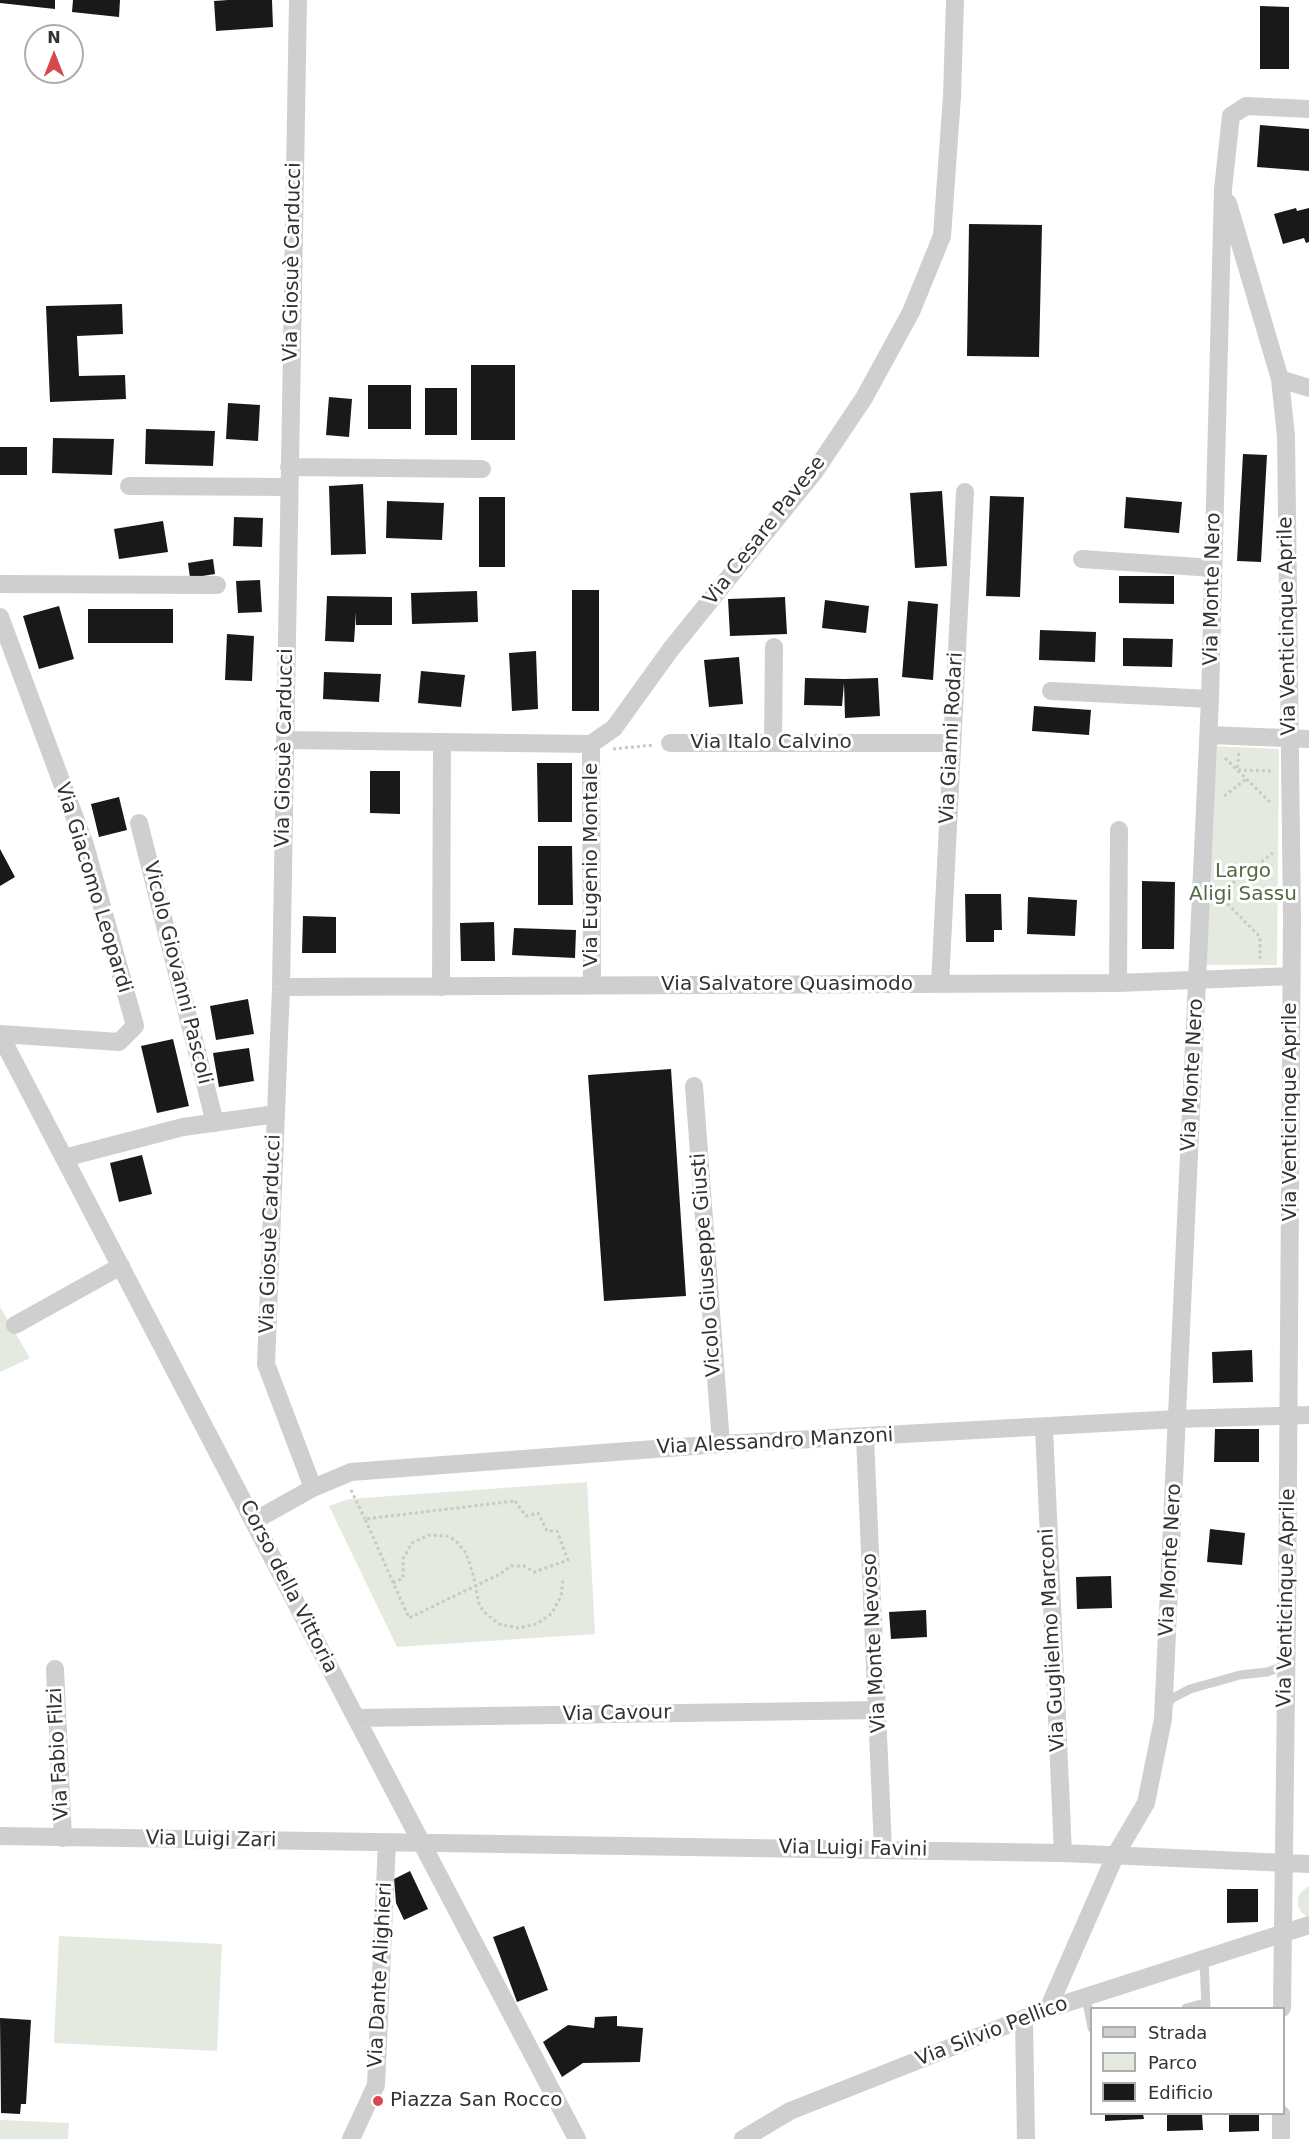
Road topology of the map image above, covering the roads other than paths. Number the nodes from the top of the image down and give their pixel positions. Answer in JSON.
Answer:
{"nodes":[{"id":1,"x":298,"y":0,"type":"edge"},
{"id":2,"x":955,"y":0,"type":"edge"},
{"id":3,"x":1309,"y":109,"type":"edge"},
{"id":4,"x":1223,"y":189,"type":"junction"},
{"id":5,"x":1280,"y":380,"type":"junction"},
{"id":6,"x":1309,"y":388,"type":"edge"},
{"id":7,"x":289,"y":467,"type":"junction"},
{"id":8,"x":482,"y":469,"type":"dead end"},
{"id":9,"x":129,"y":486,"type":"dead end"},
{"id":10,"x":289,"y":487,"type":"junction"},
{"id":11,"x":964,"y":492,"type":"dead end"},
{"id":12,"x":1082,"y":559,"type":"dead end"},
{"id":13,"x":1213,"y":568,"type":"junction"},
{"id":14,"x":0,"y":584,"type":"edge"},
{"id":15,"x":217,"y":585,"type":"dead end"},
{"id":16,"x":0,"y":617,"type":"edge"},
{"id":17,"x":774,"y":647,"type":"dead end"},
{"id":18,"x":1051,"y":691,"type":"dead end"},
{"id":19,"x":1210,"y":699,"type":"junction"},
{"id":20,"x":1209,"y":735,"type":"junction"},
{"id":21,"x":1290,"y":739,"type":"junction"},
{"id":22,"x":1309,"y":739,"type":"edge"},
{"id":23,"x":285,"y":740,"type":"junction"},
{"id":24,"x":442,"y":742,"type":"junction"},
{"id":25,"x":670,"y":742,"type":"road end"},
{"id":26,"x":773,"y":742,"type":"junction"},
{"id":27,"x":952,"y":743,"type":"junction"},
{"id":28,"x":591,"y":744,"type":"junction"},
{"id":29,"x":140,"y":823,"type":"dead end"},
{"id":30,"x":1119,"y":830,"type":"dead end"},
{"id":31,"x":1301,"y":919,"type":"edge"},
{"id":32,"x":1292,"y":976,"type":"junction"},
{"id":33,"x":1198,"y":980,"type":"junction"},
{"id":34,"x":1118,"y":983,"type":"junction"},
{"id":35,"x":940,"y":984,"type":"junction"},
{"id":36,"x":592,"y":986,"type":"junction"},
{"id":37,"x":281,"y":987,"type":"junction"},
{"id":38,"x":441,"y":987,"type":"junction"},
{"id":39,"x":0,"y":1034,"type":"edge"},
{"id":40,"x":694,"y":1086,"type":"dead end"},
{"id":41,"x":276,"y":1114,"type":"junction"},
{"id":42,"x":215,"y":1123,"type":"junction"},
{"id":43,"x":64,"y":1158,"type":"junction"},
{"id":44,"x":121,"y":1266,"type":"junction"},
{"id":45,"x":15,"y":1325,"type":"dead end"},
{"id":46,"x":1309,"y":1415,"type":"edge"},
{"id":47,"x":1289,"y":1416,"type":"junction"},
{"id":48,"x":1177,"y":1419,"type":"junction"},
{"id":49,"x":1044,"y":1427,"type":"junction"},
{"id":50,"x":865,"y":1437,"type":"junction"},
{"id":51,"x":721,"y":1444,"type":"junction"},
{"id":52,"x":313,"y":1488,"type":"junction"},
{"id":53,"x":254,"y":1521,"type":"junction"},
{"id":54,"x":1287,"y":1665,"type":"junction"},
{"id":55,"x":56,"y":1670,"type":"dead end"},
{"id":56,"x":878,"y":1710,"type":"junction"},
{"id":57,"x":356,"y":1718,"type":"junction"},
{"id":58,"x":1163,"y":1719,"type":"junction"},
{"id":59,"x":0,"y":1836,"type":"edge"},
{"id":60,"x":63,"y":1838,"type":"junction"},
{"id":61,"x":387,"y":1842,"type":"junction"},
{"id":62,"x":422,"y":1843,"type":"junction"},
{"id":63,"x":883,"y":1849,"type":"junction"},
{"id":64,"x":1063,"y":1852,"type":"junction"},
{"id":65,"x":1116,"y":1854,"type":"junction"},
{"id":66,"x":1284,"y":1863,"type":"junction"},
{"id":67,"x":1309,"y":1864,"type":"edge"},
{"id":68,"x":1309,"y":1924,"type":"edge"},
{"id":69,"x":1282,"y":1933,"type":"junction"},
{"id":70,"x":1204,"y":1958,"type":"junction"},
{"id":71,"x":1086,"y":1997,"type":"junction"},
{"id":72,"x":1205,"y":2006,"type":"edge"},
{"id":73,"x":1282,"y":2007,"type":"edge"},
{"id":74,"x":1048,"y":2010,"type":"junction"},
{"id":75,"x":1090,"y":2018,"type":"edge"},
{"id":76,"x":1024,"y":2019,"type":"junction"},
{"id":77,"x":1281,"y":2115,"type":"edge"},
{"id":78,"x":357,"y":2137,"type":"edge"},
{"id":79,"x":577,"y":2139,"type":"edge"},
{"id":80,"x":743,"y":2139,"type":"edge"},
{"id":81,"x":1026,"y":2139,"type":"edge"},
{"id":82,"x":1281,"y":2139,"type":"edge"}],
"edges":[{"from":1,"to":7,"type":"street","name":"Via Giosuè Carducci"},
{"from":2,"to":28,"type":"street","name":"Via Cesare Pavese"},
{"from":3,"to":4,"type":"street","name":"Via Monte Nero"},
{"from":4,"to":5,"type":"street","name":"Via Venticinque Aprile"},
{"from":4,"to":13,"type":"street","name":"Via Monte Nero"},
{"from":5,"to":6,"type":"street"},
{"from":5,"to":21,"type":"street","name":"Via Venticinque Aprile"},
{"from":7,"to":8,"type":"street"},
{"from":7,"to":10,"type":"street","name":"Via Giosuè Carducci"},
{"from":9,"to":10,"type":"street"},
{"from":10,"to":23,"type":"street","name":"Via Giosuè Carducci"},
{"from":11,"to":27,"type":"street","name":"Via Gianni Rodari"},
{"from":12,"to":13,"type":"street"},
{"from":13,"to":19,"type":"street","name":"Via Monte Nero"},
{"from":14,"to":15,"type":"street"},
{"from":16,"to":39,"type":"street","name":"Via Giacomo Leopardi"},
{"from":17,"to":26,"type":"street"},
{"from":18,"to":19,"type":"street"},
{"from":19,"to":20,"type":"street","name":"Via Monte Nero"},
{"from":20,"to":21,"type":"street"},
{"from":20,"to":33,"type":"street","name":"Via Monte Nero"},
{"from":21,"to":22,"type":"street"},
{"from":21,"to":31,"type":"street","name":"Via Venticinque Aprile"},
{"from":23,"to":24,"type":"street"},
{"from":23,"to":37,"type":"street","name":"Via Giosuè Carducci"},
{"from":24,"to":28,"type":"street"},
{"from":24,"to":38,"type":"street"},
{"from":25,"to":26,"type":"street","name":"Via Italo Calvino"},
{"from":26,"to":27,"type":"street","name":"Via Italo Calvino"},
{"from":27,"to":35,"type":"street","name":"Via Gianni Rodari"},
{"from":28,"to":36,"type":"street","name":"Via Eugenio Montale"},
{"from":29,"to":42,"type":"street","name":"Vicolo Giovanni Pascoli"},
{"from":30,"to":34,"type":"street"},
{"from":31,"to":32,"type":"street","name":"Via Venticinque Aprile"},
{"from":32,"to":33,"type":"street","name":"Via Salvatore Quasimodo"},
{"from":32,"to":47,"type":"street","name":"Via Venticinque Aprile"},
{"from":33,"to":34,"type":"street","name":"Via Salvatore Quasimodo"},
{"from":33,"to":48,"type":"street","name":"Via Monte Nero"},
{"from":34,"to":35,"type":"street","name":"Via Salvatore Quasimodo"},
{"from":35,"to":36,"type":"street","name":"Via Salvatore Quasimodo"},
{"from":36,"to":38,"type":"street","name":"Via Salvatore Quasimodo"},
{"from":37,"to":38,"type":"street","name":"Via Salvatore Quasimodo"},
{"from":37,"to":41,"type":"street","name":"Via Giosuè Carducci"},
{"from":39,"to":43,"type":"street","name":"Corso della Vittoria"},
{"from":40,"to":51,"type":"street","name":"Vicolo Giuseppe Giusti"},
{"from":41,"to":42,"type":"street"},
{"from":41,"to":52,"type":"street","name":"Via Giosuè Carducci"},
{"from":42,"to":43,"type":"street"},
{"from":43,"to":44,"type":"street","name":"Corso della Vittoria"},
{"from":44,"to":45,"type":"street"},
{"from":44,"to":53,"type":"street","name":"Corso della Vittoria"},
{"from":46,"to":47,"type":"street","name":"Via Alessandro Manzoni"},
{"from":47,"to":48,"type":"street","name":"Via Alessandro Manzoni"},
{"from":47,"to":54,"type":"street","name":"Via Venticinque Aprile"},
{"from":48,"to":49,"type":"street","name":"Via Alessandro Manzoni"},
{"from":48,"to":58,"type":"street","name":"Via Monte Nero"},
{"from":49,"to":50,"type":"street","name":"Via Alessandro Manzoni"},
{"from":49,"to":64,"type":"street","name":"Via Guglielmo Marconi"},
{"from":50,"to":51,"type":"street","name":"Via Alessandro Manzoni"},
{"from":50,"to":56,"type":"street","name":"Via Monte Nevoso"},
{"from":51,"to":52,"type":"street","name":"Via Alessandro Manzoni"},
{"from":52,"to":53,"type":"street","name":"Via Alessandro Manzoni"},
{"from":53,"to":57,"type":"street","name":"Corso della Vittoria"},
{"from":54,"to":58,"type":"lane"},
{"from":54,"to":66,"type":"street","name":"Via Venticinque Aprile"},
{"from":55,"to":60,"type":"street","name":"Via Fabio Filzi"},
{"from":56,"to":57,"type":"street","name":"Via Cavour"},
{"from":56,"to":63,"type":"street","name":"Via Monte Nevoso"},
{"from":57,"to":62,"type":"street","name":"Corso della Vittoria"},
{"from":58,"to":65,"type":"street","name":"Via Monte Nero"},
{"from":59,"to":60,"type":"street","name":"Via Luigi Zari"},
{"from":60,"to":61,"type":"street","name":"Via Luigi Zari"},
{"from":61,"to":62,"type":"street","name":"Via Luigi Zari"},
{"from":61,"to":78,"type":"street","name":"Via Dante Alighieri"},
{"from":62,"to":63,"type":"street","name":"Via Luigi Favini"},
{"from":62,"to":79,"type":"street","name":"Corso della Vittoria"},
{"from":63,"to":64,"type":"street","name":"Via Luigi Favini"},
{"from":64,"to":65,"type":"street","name":"Via Luigi Favini"},
{"from":65,"to":66,"type":"street","name":"Via Luigi Favini"},
{"from":65,"to":74,"type":"street","name":"Via Monte Nero"},
{"from":66,"to":67,"type":"street","name":"Via Luigi Favini"},
{"from":66,"to":69,"type":"street","name":"Via Venticinque Aprile"},
{"from":68,"to":69,"type":"street","name":"Via Silvio Pellico"},
{"from":69,"to":70,"type":"street","name":"Via Silvio Pellico"},
{"from":69,"to":73,"type":"street","name":"Via Venticinque Aprile"},
{"from":70,"to":71,"type":"street","name":"Via Silvio Pellico"},
{"from":70,"to":72,"type":"lane"},
{"from":71,"to":74,"type":"street","name":"Via Silvio Pellico"},
{"from":71,"to":75,"type":"lane"},
{"from":74,"to":76,"type":"street","name":"Via Silvio Pellico"},
{"from":76,"to":80,"type":"street","name":"Via Silvio Pellico"},
{"from":76,"to":81,"type":"street"},
{"from":77,"to":82,"type":"street"}]}
